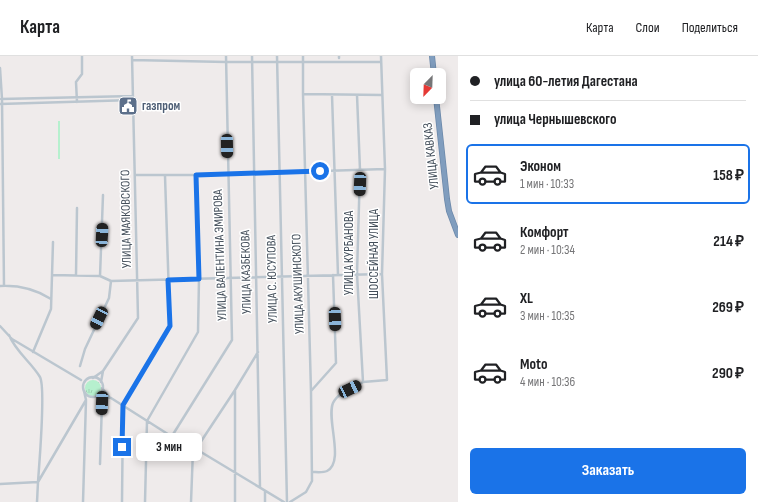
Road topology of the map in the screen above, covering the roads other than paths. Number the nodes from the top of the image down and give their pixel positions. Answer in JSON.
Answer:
{"nodes":[{"id":1,"x":82,"y":56,"type":"edge"},
{"id":2,"x":132,"y":56,"type":"edge"},
{"id":3,"x":226,"y":56,"type":"edge"},
{"id":4,"x":252,"y":56,"type":"edge"},
{"id":5,"x":277,"y":56,"type":"edge"},
{"id":6,"x":303,"y":56,"type":"edge"},
{"id":7,"x":381,"y":56,"type":"edge"},
{"id":8,"x":432,"y":56,"type":"edge"},
{"id":9,"x":132,"y":60,"type":"junction"},
{"id":10,"x":226,"y":62,"type":"junction"},
{"id":11,"x":252,"y":62,"type":"junction"},
{"id":12,"x":277,"y":62,"type":"junction"},
{"id":13,"x":304,"y":62,"type":"junction"},
{"id":14,"x":381,"y":62,"type":"junction"},
{"id":15,"x":0,"y":68,"type":"edge"},
{"id":16,"x":433,"y":68,"type":"edge"},
{"id":17,"x":303,"y":94,"type":"junction"},
{"id":18,"x":332,"y":95,"type":"junction"},
{"id":19,"x":357,"y":95,"type":"junction"},
{"id":20,"x":382,"y":95,"type":"junction"},
{"id":21,"x":44,"y":98,"type":"junction"},
{"id":22,"x":76,"y":98,"type":"junction"},
{"id":23,"x":133,"y":98,"type":"junction"},
{"id":24,"x":1,"y":99,"type":"edge"},
{"id":25,"x":77,"y":102,"type":"junction"},
{"id":26,"x":45,"y":103,"type":"junction"},
{"id":27,"x":1,"y":104,"type":"edge"},
{"id":28,"x":437,"y":104,"type":"edge"},
{"id":29,"x":385,"y":169,"type":"junction"},
{"id":30,"x":334,"y":170,"type":"junction"},
{"id":31,"x":360,"y":170,"type":"junction"},
{"id":32,"x":280,"y":172,"type":"junction"},
{"id":33,"x":305,"y":172,"type":"junction"},
{"id":34,"x":254,"y":173,"type":"junction"},
{"id":35,"x":228,"y":174,"type":"junction"},
{"id":36,"x":134,"y":175,"type":"junction"},
{"id":37,"x":196,"y":175,"type":"junction"},
{"id":38,"x":165,"y":176,"type":"junction"},
{"id":39,"x":104,"y":195,"type":"dead end"},
{"id":40,"x":77,"y":208,"type":"dead end"},
{"id":41,"x":458,"y":235,"type":"edge"},
{"id":42,"x":53,"y":242,"type":"dead end"},
{"id":43,"x":357,"y":274,"type":"junction"},
{"id":44,"x":382,"y":274,"type":"junction"},
{"id":45,"x":52,"y":275,"type":"junction"},
{"id":46,"x":333,"y":275,"type":"junction"},
{"id":47,"x":338,"y":275,"type":"junction"},
{"id":48,"x":76,"y":276,"type":"junction"},
{"id":49,"x":100,"y":276,"type":"junction"},
{"id":50,"x":308,"y":276,"type":"junction"},
{"id":51,"x":256,"y":277,"type":"junction"},
{"id":52,"x":282,"y":277,"type":"junction"},
{"id":53,"x":230,"y":278,"type":"junction"},
{"id":54,"x":199,"y":279,"type":"junction"},
{"id":55,"x":137,"y":280,"type":"junction"},
{"id":56,"x":168,"y":280,"type":"junction"},
{"id":57,"x":111,"y":281,"type":"junction"},
{"id":58,"x":0,"y":286,"type":"edge"},
{"id":59,"x":4,"y":286,"type":"junction"},
{"id":60,"x":51,"y":299,"type":"junction"},
{"id":61,"x":0,"y":326,"type":"edge"},
{"id":62,"x":9,"y":335,"type":"junction"},
{"id":63,"x":258,"y":351,"type":"junction"},
{"id":64,"x":33,"y":352,"type":"junction"},
{"id":65,"x":80,"y":366,"type":"dead end"},
{"id":66,"x":103,"y":371,"type":"junction"},
{"id":67,"x":93,"y":378,"type":"junction"},
{"id":68,"x":87,"y":379,"type":"junction"},
{"id":69,"x":81,"y":380,"type":"junction"},
{"id":70,"x":101,"y":382,"type":"junction"},
{"id":71,"x":363,"y":382,"type":"junction"},
{"id":72,"x":102,"y":388,"type":"junction"},
{"id":73,"x":83,"y":390,"type":"junction"},
{"id":74,"x":235,"y":390,"type":"junction"},
{"id":75,"x":311,"y":392,"type":"junction"},
{"id":76,"x":97,"y":396,"type":"junction"},
{"id":77,"x":92,"y":397,"type":"junction"},
{"id":78,"x":111,"y":398,"type":"junction"},
{"id":79,"x":86,"y":400,"type":"junction"},
{"id":80,"x":123,"y":405,"type":"junction"},
{"id":81,"x":147,"y":421,"type":"junction"},
{"id":82,"x":172,"y":436,"type":"junction"},
{"id":83,"x":195,"y":450,"type":"junction"},
{"id":84,"x":100,"y":464,"type":"dead end"},
{"id":85,"x":311,"y":472,"type":"junction"},
{"id":86,"x":235,"y":473,"type":"junction"},
{"id":87,"x":38,"y":482,"type":"junction"},
{"id":88,"x":0,"y":484,"type":"edge"},
{"id":89,"x":260,"y":487,"type":"junction"},
{"id":90,"x":265,"y":490,"type":"junction"},
{"id":91,"x":37,"y":502,"type":"edge"},
{"id":92,"x":83,"y":502,"type":"edge"},
{"id":93,"x":122,"y":502,"type":"edge"},
{"id":94,"x":145,"y":502,"type":"edge"},
{"id":95,"x":191,"y":502,"type":"edge"},
{"id":96,"x":235,"y":502,"type":"edge"},
{"id":97,"x":265,"y":502,"type":"edge"},
{"id":98,"x":286,"y":502,"type":"edge"},
{"id":99,"x":290,"y":502,"type":"edge"}],
"edges":[{"from":1,"to":22,"type":"street"},
{"from":2,"to":9,"type":"street","name":"УЛИЦА МАЯКОВСКОГО"},
{"from":3,"to":10,"type":"street","name":"УЛИЦА ВАЛЕНТИНА ЭМИРОВА"},
{"from":4,"to":11,"type":"street","name":"УЛИЦА КАЗБЕКОВА"},
{"from":5,"to":12,"type":"street","name":"УЛИЦА С. ЮСУПОВА"},
{"from":6,"to":13,"type":"street","name":"УЛИЦА АКУШИНСКОГО"},
{"from":7,"to":14,"type":"street","name":"ШОССЕЙНАЯ УЛИЦА"},
{"from":8,"to":16,"type":"highway"},
{"from":9,"to":10,"type":"street"},
{"from":9,"to":23,"type":"street","name":"УЛИЦА МАЯКОВСКОГО"},
{"from":10,"to":11,"type":"street"},
{"from":10,"to":35,"type":"street","name":"УЛИЦА ВАЛЕНТИНА ЭМИРОВА"},
{"from":11,"to":12,"type":"street"},
{"from":11,"to":34,"type":"street","name":"УЛИЦА КАЗБЕКОВА"},
{"from":12,"to":13,"type":"street"},
{"from":12,"to":32,"type":"street","name":"УЛИЦА С. ЮСУПОВА"},
{"from":13,"to":14,"type":"street"},
{"from":13,"to":17,"type":"street","name":"УЛИЦА АКУШИНСКОГО"},
{"from":14,"to":20,"type":"street","name":"ШОССЕЙНАЯ УЛИЦА"},
{"from":15,"to":24,"type":"street"},
{"from":17,"to":18,"type":"street"},
{"from":17,"to":33,"type":"street","name":"УЛИЦА АКУШИНСКОГО"},
{"from":18,"to":19,"type":"street"},
{"from":18,"to":30,"type":"street"},
{"from":19,"to":20,"type":"street"},
{"from":19,"to":31,"type":"street","name":"УЛИЦА КУРБАНОВА"},
{"from":20,"to":29,"type":"street","name":"ШОССЕЙНАЯ УЛИЦА"},
{"from":21,"to":22,"type":"street"},
{"from":21,"to":24,"type":"street"},
{"from":21,"to":26,"type":"street"},
{"from":22,"to":23,"type":"street"},
{"from":22,"to":25,"type":"street"},
{"from":23,"to":25,"type":"street"},
{"from":23,"to":36,"type":"street","name":"УЛИЦА МАЯКОВСКОГО"},
{"from":24,"to":27,"type":"street"},
{"from":25,"to":26,"type":"street"},
{"from":26,"to":27,"type":"street"},
{"from":27,"to":59,"type":"street"},
{"from":28,"to":41,"type":"highway","name":"УЛИЦА КАВКАЗ"},
{"from":29,"to":31,"type":"street"},
{"from":29,"to":44,"type":"street","name":"ШОССЕЙНАЯ УЛИЦА"},
{"from":30,"to":31,"type":"street"},
{"from":30,"to":33,"type":"street"},
{"from":30,"to":47,"type":"street"},
{"from":31,"to":43,"type":"street","name":"УЛИЦА КУРБАНОВА"},
{"from":32,"to":33,"type":"street"},
{"from":32,"to":34,"type":"street"},
{"from":32,"to":52,"type":"street","name":"УЛИЦА С. ЮСУПОВА"},
{"from":33,"to":50,"type":"street","name":"УЛИЦА АКУШИНСКОГО"},
{"from":34,"to":35,"type":"street"},
{"from":34,"to":51,"type":"street","name":"УЛИЦА КАЗБЕКОВА"},
{"from":35,"to":37,"type":"street"},
{"from":35,"to":53,"type":"street","name":"УЛИЦА ВАЛЕНТИНА ЭМИРОВА"},
{"from":36,"to":38,"type":"street"},
{"from":36,"to":55,"type":"street","name":"УЛИЦА МАЯКОВСКОГО"},
{"from":37,"to":38,"type":"street"},
{"from":37,"to":54,"type":"street"},
{"from":38,"to":56,"type":"street"},
{"from":39,"to":49,"type":"street"},
{"from":40,"to":48,"type":"street"},
{"from":42,"to":45,"type":"street"},
{"from":43,"to":44,"type":"street"},
{"from":43,"to":47,"type":"street"},
{"from":43,"to":71,"type":"street","name":"УЛИЦА КУРБАНОВА"},
{"from":44,"to":71,"type":"street","name":"ШОССЕЙНАЯ УЛИЦА"},
{"from":45,"to":48,"type":"street"},
{"from":45,"to":60,"type":"street"},
{"from":46,"to":47,"type":"street"},
{"from":46,"to":50,"type":"street"},
{"from":46,"to":75,"type":"street"},
{"from":48,"to":49,"type":"street"},
{"from":49,"to":57,"type":"street"},
{"from":50,"to":52,"type":"street"},
{"from":50,"to":75,"type":"street","name":"УЛИЦА АКУШИНСКОГО"},
{"from":51,"to":52,"type":"street"},
{"from":51,"to":53,"type":"street"},
{"from":51,"to":63,"type":"street","name":"УЛИЦА КАЗБЕКОВА"},
{"from":52,"to":98,"type":"street","name":"УЛИЦА С. ЮСУПОВА"},
{"from":53,"to":54,"type":"street"},
{"from":53,"to":82,"type":"street","name":"УЛИЦА ВАЛЕНТИНА ЭМИРОВА"},
{"from":54,"to":56,"type":"street"},
{"from":54,"to":81,"type":"street"},
{"from":55,"to":56,"type":"street"},
{"from":55,"to":57,"type":"street"},
{"from":55,"to":66,"type":"street","name":"УЛИЦА МАЯКОВСКОГО"},
{"from":56,"to":80,"type":"street"},
{"from":57,"to":65,"type":"street","name":"УЛИЦА МАЯКОВСКОГО"},
{"from":58,"to":59,"type":"street"},
{"from":59,"to":60,"type":"street"},
{"from":60,"to":64,"type":"street"},
{"from":61,"to":62,"type":"street"},
{"from":62,"to":64,"type":"street"},
{"from":62,"to":87,"type":"street"},
{"from":63,"to":74,"type":"street"},
{"from":63,"to":89,"type":"street","name":"УЛИЦА КАЗБЕКОВА"},
{"from":64,"to":69,"type":"street"},
{"from":66,"to":67,"type":"street"},
{"from":66,"to":70,"type":"street"},
{"from":67,"to":68,"type":"street"},
{"from":67,"to":70,"type":"street"},
{"from":68,"to":69,"type":"street"},
{"from":68,"to":73,"type":"street"},
{"from":69,"to":73,"type":"street"},
{"from":70,"to":72,"type":"street"},
{"from":71,"to":85,"type":"street"},
{"from":72,"to":76,"type":"street"},
{"from":72,"to":78,"type":"street"},
{"from":73,"to":77,"type":"street"},
{"from":73,"to":79,"type":"street"},
{"from":74,"to":83,"type":"street"},
{"from":74,"to":86,"type":"street"},
{"from":75,"to":85,"type":"street","name":"УЛИЦА АКУШИНСКОГО"},
{"from":76,"to":77,"type":"street"},
{"from":76,"to":78,"type":"street"},
{"from":76,"to":84,"type":"street"},
{"from":77,"to":79,"type":"street"},
{"from":78,"to":80,"type":"street"},
{"from":79,"to":87,"type":"street"},
{"from":79,"to":92,"type":"street"},
{"from":80,"to":81,"type":"street"},
{"from":80,"to":93,"type":"street"},
{"from":81,"to":82,"type":"street"},
{"from":81,"to":94,"type":"street"},
{"from":82,"to":83,"type":"street"},
{"from":83,"to":86,"type":"street"},
{"from":83,"to":95,"type":"street"},
{"from":85,"to":99,"type":"street","name":"УЛИЦА АКУШИНСКОГО"},
{"from":86,"to":89,"type":"street"},
{"from":86,"to":96,"type":"street"},
{"from":87,"to":88,"type":"street"},
{"from":87,"to":91,"type":"street"},
{"from":89,"to":90,"type":"street"},
{"from":90,"to":97,"type":"street"},
{"from":90,"to":98,"type":"street"}]}
